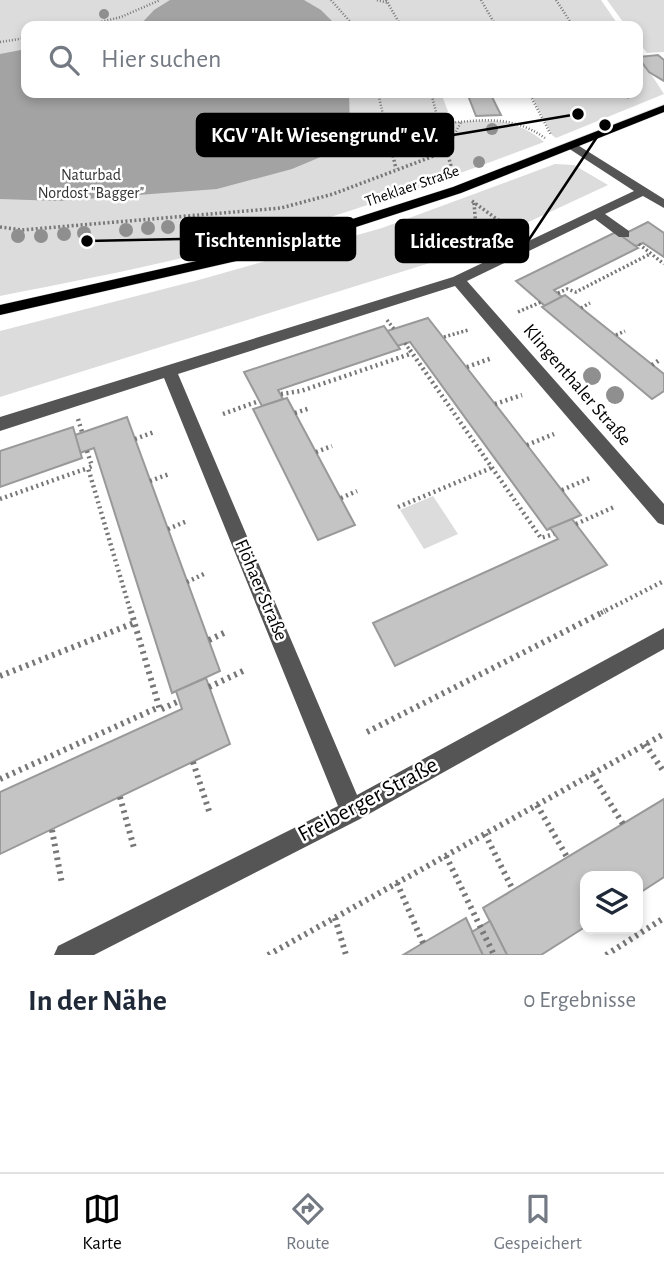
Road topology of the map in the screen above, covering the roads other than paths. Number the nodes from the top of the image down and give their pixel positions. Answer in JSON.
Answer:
{"nodes":[{"id":1,"x":664,"y":108,"type":"edge"},
{"id":2,"x":572,"y":146,"type":"junction"},
{"id":3,"x":643,"y":191,"type":"junction"},
{"id":4,"x":664,"y":204,"type":"edge"},
{"id":5,"x":596,"y":214,"type":"junction"},
{"id":6,"x":624,"y":234,"type":"dead end"},
{"id":7,"x":458,"y":280,"type":"junction"},
{"id":8,"x":0,"y":310,"type":"edge"},
{"id":9,"x":168,"y":370,"type":"junction"},
{"id":10,"x":0,"y":424,"type":"edge"},
{"id":11,"x":664,"y":517,"type":"edge"},
{"id":12,"x":664,"y":638,"type":"edge"},
{"id":13,"x":352,"y":811,"type":"junction"},
{"id":14,"x":67,"y":955,"type":"edge"}],
"edges":[{"from":1,"to":2,"type":"main road","name":"Theklaer Straße"},
{"from":2,"to":3,"type":"street"},
{"from":2,"to":8,"type":"main road","name":"Theklaer Straße"},
{"from":3,"to":4,"type":"street"},
{"from":3,"to":5,"type":"street"},
{"from":5,"to":6,"type":"street"},
{"from":5,"to":7,"type":"street"},
{"from":7,"to":9,"type":"street"},
{"from":7,"to":11,"type":"street","name":"Klingenthaler Straße"},
{"from":9,"to":10,"type":"street"},
{"from":9,"to":13,"type":"street","name":"Flöhaer Straße"},
{"from":12,"to":13,"type":"street","name":"Freiberger Straße"},
{"from":13,"to":14,"type":"street","name":"Freiberger Straße"}]}
